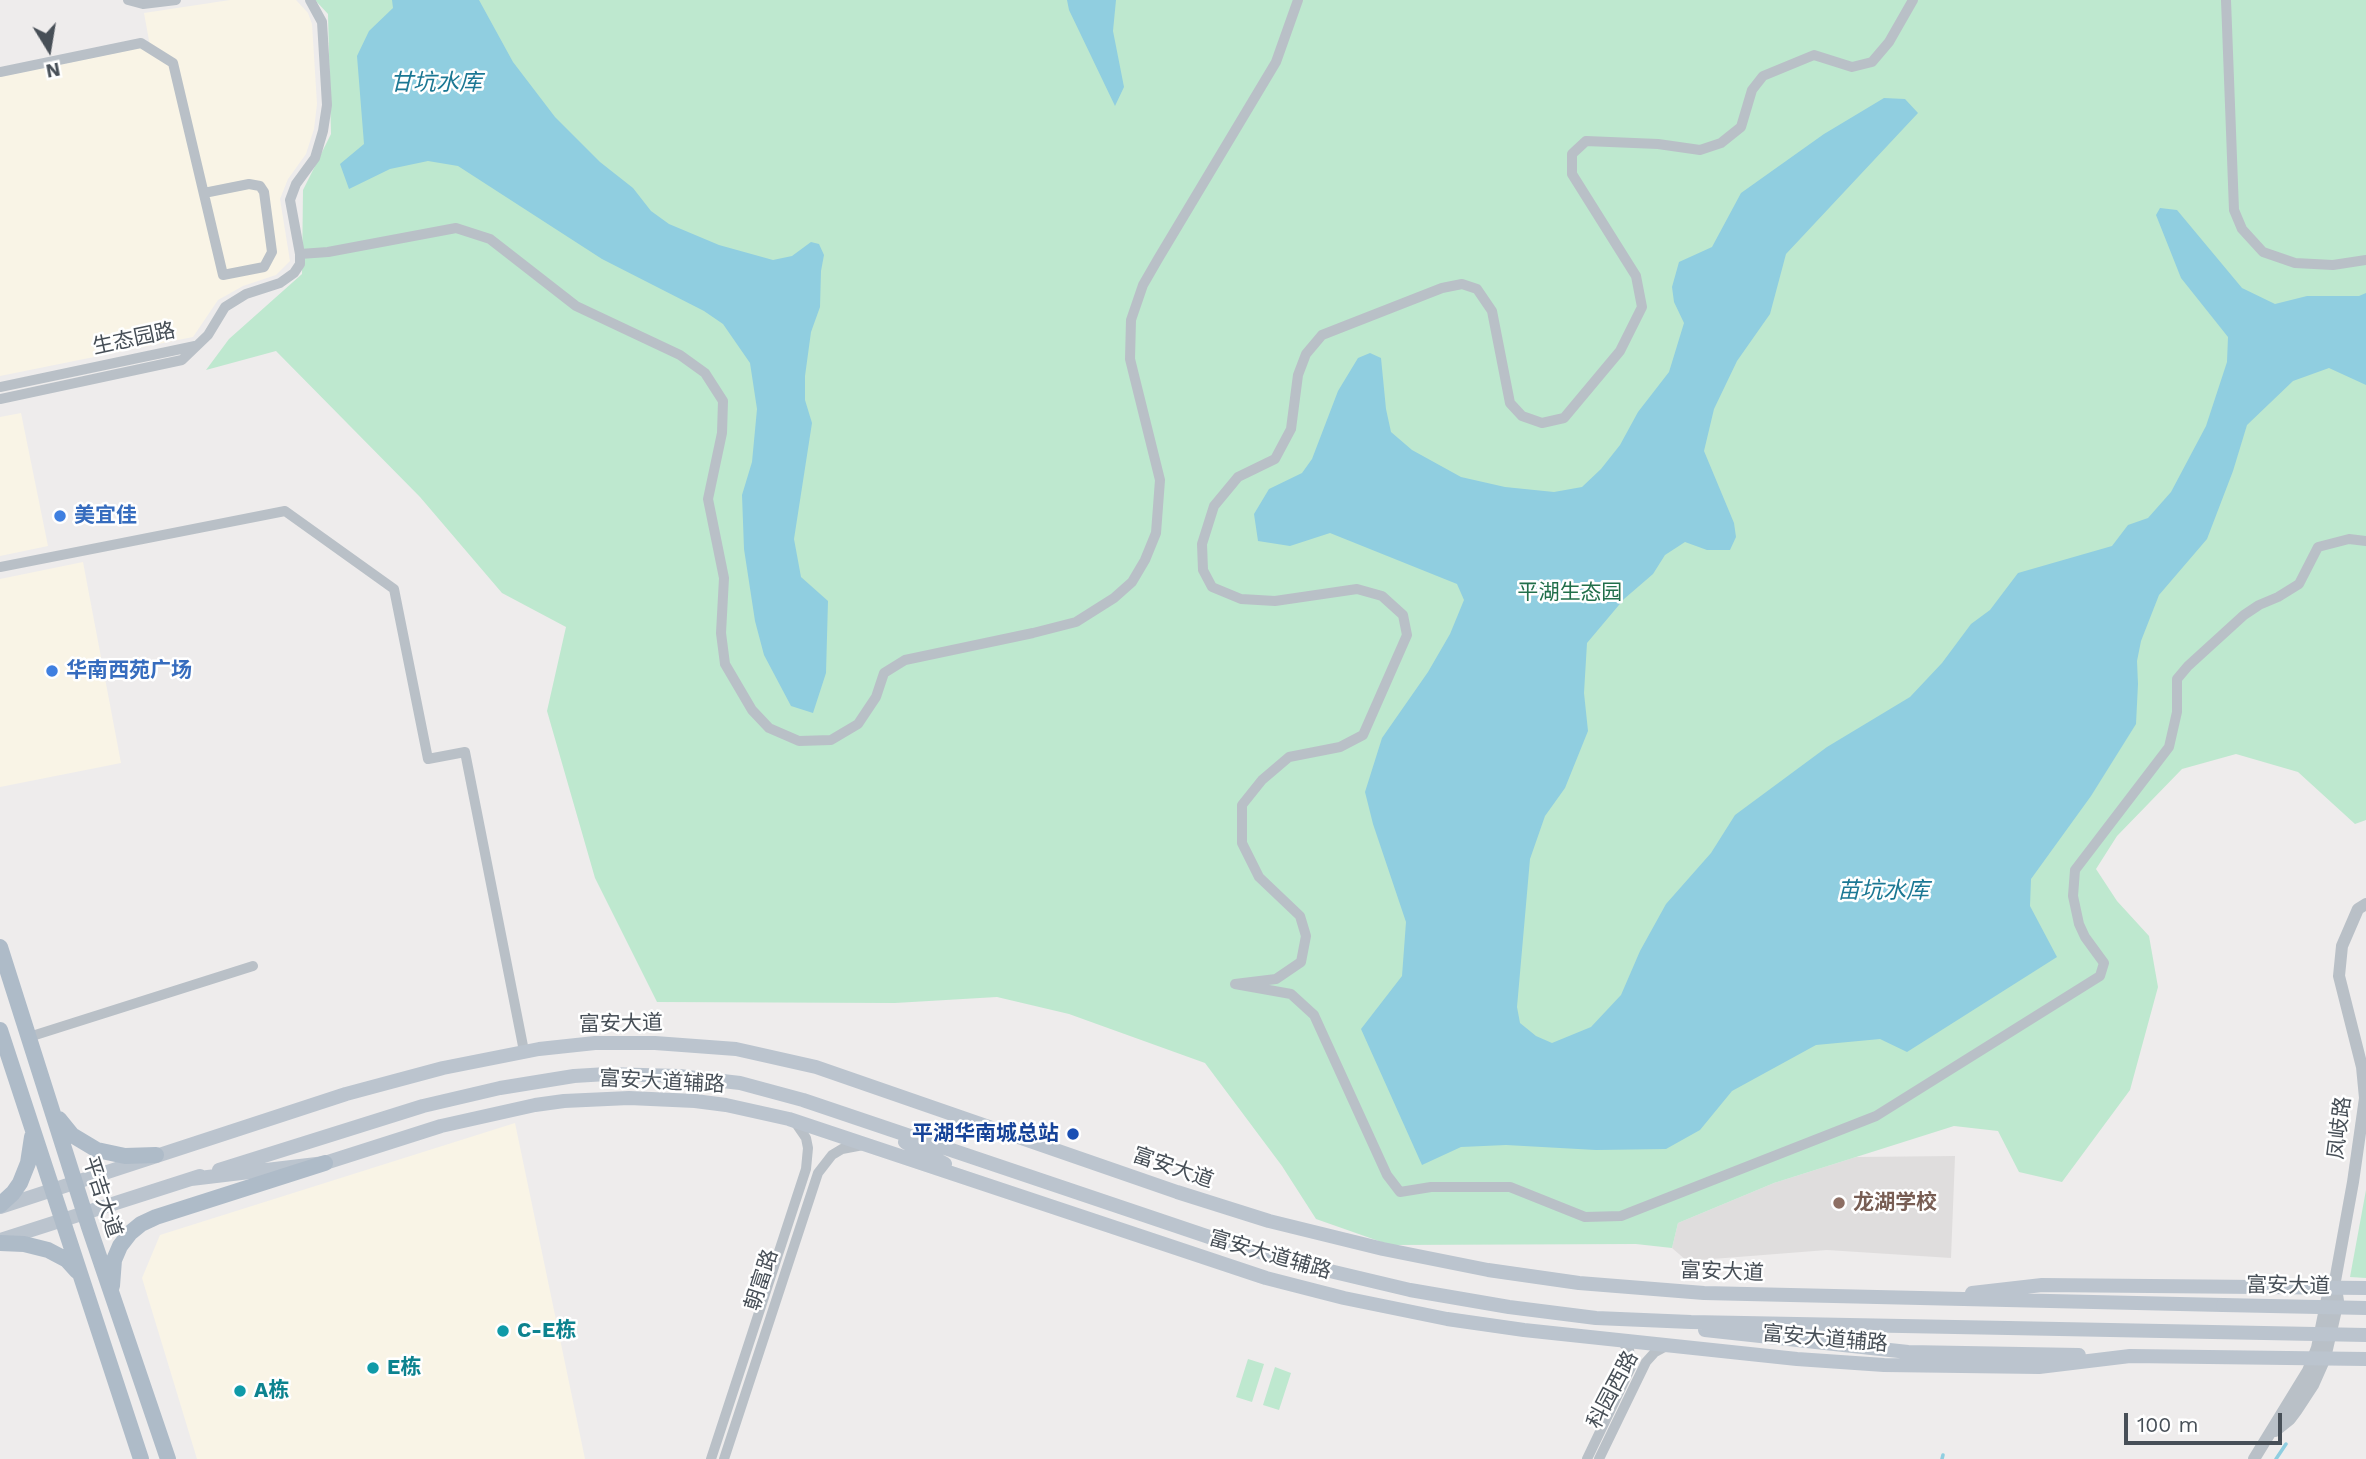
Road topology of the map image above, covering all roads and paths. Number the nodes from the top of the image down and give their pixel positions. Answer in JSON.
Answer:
{"nodes":[{"id":1,"x":128,"y":0,"type":"edge"},
{"id":2,"x":176,"y":0,"type":"edge"},
{"id":3,"x":310,"y":0,"type":"edge"},
{"id":4,"x":1297,"y":0,"type":"edge"},
{"id":5,"x":1913,"y":0,"type":"edge"},
{"id":6,"x":2225,"y":0,"type":"edge"},
{"id":7,"x":0,"y":72,"type":"edge"},
{"id":8,"x":204,"y":193,"type":"junction"},
{"id":9,"x":300,"y":254,"type":"junction"},
{"id":10,"x":2366,"y":260,"type":"edge"},
{"id":11,"x":197,"y":346,"type":"junction"},
{"id":12,"x":0,"y":387,"type":"edge"},
{"id":13,"x":0,"y":399,"type":"edge"},
{"id":14,"x":2366,"y":541,"type":"edge"},
{"id":15,"x":0,"y":567,"type":"edge"},
{"id":16,"x":2366,"y":904,"type":"edge"},
{"id":17,"x":0,"y":947,"type":"edge"},
{"id":18,"x":253,"y":966,"type":"dead end"},
{"id":19,"x":0,"y":1030,"type":"edge"},
{"id":20,"x":29,"y":1037,"type":"junction"},
{"id":21,"x":524,"y":1051,"type":"junction"},
{"id":22,"x":50,"y":1103,"type":"junction"},
{"id":23,"x":789,"y":1119,"type":"junction"},
{"id":24,"x":870,"y":1122,"type":"junction"},
{"id":25,"x":32,"y":1128,"type":"junction"},
{"id":26,"x":870,"y":1145,"type":"junction"},
{"id":27,"x":156,"y":1155,"type":"junction"},
{"id":28,"x":325,"y":1163,"type":"junction"},
{"id":29,"x":191,"y":1178,"type":"junction"},
{"id":30,"x":75,"y":1181,"type":"junction"},
{"id":31,"x":977,"y":1182,"type":"junction"},
{"id":32,"x":51,"y":1189,"type":"junction"},
{"id":33,"x":0,"y":1206,"type":"edge"},
{"id":34,"x":85,"y":1212,"type":"junction"},
{"id":35,"x":61,"y":1220,"type":"junction"},
{"id":36,"x":0,"y":1242,"type":"edge"},
{"id":37,"x":79,"y":1275,"type":"junction"},
{"id":38,"x":2334,"y":1285,"type":"junction"},
{"id":39,"x":2366,"y":1288,"type":"edge"},
{"id":40,"x":1936,"y":1299,"type":"junction"},
{"id":41,"x":114,"y":1302,"type":"junction"},
{"id":42,"x":2366,"y":1308,"type":"edge"},
{"id":43,"x":1596,"y":1318,"type":"junction"},
{"id":44,"x":2366,"y":1335,"type":"edge"},
{"id":45,"x":1620,"y":1340,"type":"junction"},
{"id":46,"x":1668,"y":1345,"type":"junction"},
{"id":47,"x":2130,"y":1356,"type":"junction"},
{"id":48,"x":2319,"y":1358,"type":"junction"},
{"id":49,"x":2362,"y":1359,"type":"edge"},
{"id":50,"x":141,"y":1459,"type":"edge"},
{"id":51,"x":168,"y":1459,"type":"edge"},
{"id":52,"x":711,"y":1459,"type":"edge"},
{"id":53,"x":724,"y":1459,"type":"edge"},
{"id":54,"x":1587,"y":1459,"type":"edge"},
{"id":55,"x":1599,"y":1459,"type":"edge"},
{"id":56,"x":2254,"y":1459,"type":"edge"}],
"edges":[{"from":1,"to":2,"type":"street"},
{"from":3,"to":9,"type":"street"},
{"from":4,"to":9,"type":"street"},
{"from":5,"to":14,"type":"street"},
{"from":6,"to":10,"type":"street"},
{"from":7,"to":8,"type":"street"},
{"from":8,"to":8,"type":"street"},
{"from":9,"to":11,"type":"street"},
{"from":11,"to":12,"type":"street","name":"生态园路"},
{"from":11,"to":13,"type":"street","name":"生态园路"},
{"from":15,"to":21,"type":"street"},
{"from":16,"to":38,"type":"street","name":"凤岐路"},
{"from":17,"to":20,"type":"main road","name":"平吉大道"},
{"from":18,"to":20,"type":"street"},
{"from":19,"to":25,"type":"main road"},
{"from":20,"to":22,"type":"main road","name":"平吉大道"},
{"from":21,"to":27,"type":"main road","name":"富安大道"},
{"from":21,"to":40,"type":"main road","name":"富安大道"},
{"from":22,"to":27,"type":"main road"},
{"from":22,"to":30,"type":"main road","name":"平吉大道"},
{"from":23,"to":26,"type":"main road","name":"富安大道辅路"},
{"from":23,"to":28,"type":"main road","name":"富安大道辅路"},
{"from":23,"to":52,"type":"street","name":"朝富路"},
{"from":24,"to":29,"type":"main road"},
{"from":24,"to":31,"type":"main road"},
{"from":24,"to":43,"type":"main road"},
{"from":25,"to":32,"type":"main road"},
{"from":25,"to":33,"type":"main road"},
{"from":26,"to":31,"type":"main road","name":"富安大道辅路"},
{"from":26,"to":53,"type":"street","name":"朝富路"},
{"from":27,"to":30,"type":"main road","name":"富安大道"},
{"from":28,"to":29,"type":"main road","name":"富安大道辅路"},
{"from":28,"to":41,"type":"main road"},
{"from":29,"to":34,"type":"main road"},
{"from":30,"to":32,"type":"main road","name":"富安大道"},
{"from":30,"to":34,"type":"main road","name":"平吉大道"},
{"from":31,"to":45,"type":"main road","name":"富安大道辅路"},
{"from":32,"to":33,"type":"main road","name":"富安大道"},
{"from":32,"to":35,"type":"main road"},
{"from":34,"to":35,"type":"main road"},
{"from":34,"to":41,"type":"main road","name":"平吉大道"},
{"from":35,"to":36,"type":"main road"},
{"from":35,"to":37,"type":"main road"},
{"from":36,"to":37,"type":"main road"},
{"from":37,"to":50,"type":"main road"},
{"from":38,"to":39,"type":"main road"},
{"from":38,"to":40,"type":"main road"},
{"from":38,"to":48,"type":"street","name":"凤岐路"},
{"from":40,"to":42,"type":"main road","name":"富安大道","bridge":true},
{"from":41,"to":51,"type":"main road","name":"平吉大道"},
{"from":43,"to":44,"type":"main road","bridge":true},
{"from":43,"to":47,"type":"main road"},
{"from":45,"to":46,"type":"main road","name":"富安大道辅路"},
{"from":45,"to":54,"type":"street","name":"科园西路"},
{"from":46,"to":47,"type":"main road","name":"富安大道辅路"},
{"from":46,"to":55,"type":"street","name":"科园西路"},
{"from":47,"to":48,"type":"main road","name":"富安大道辅路"},
{"from":48,"to":49,"type":"main road","name":"富安大道辅路"},
{"from":48,"to":56,"type":"street","name":"凤岐路"}]}
